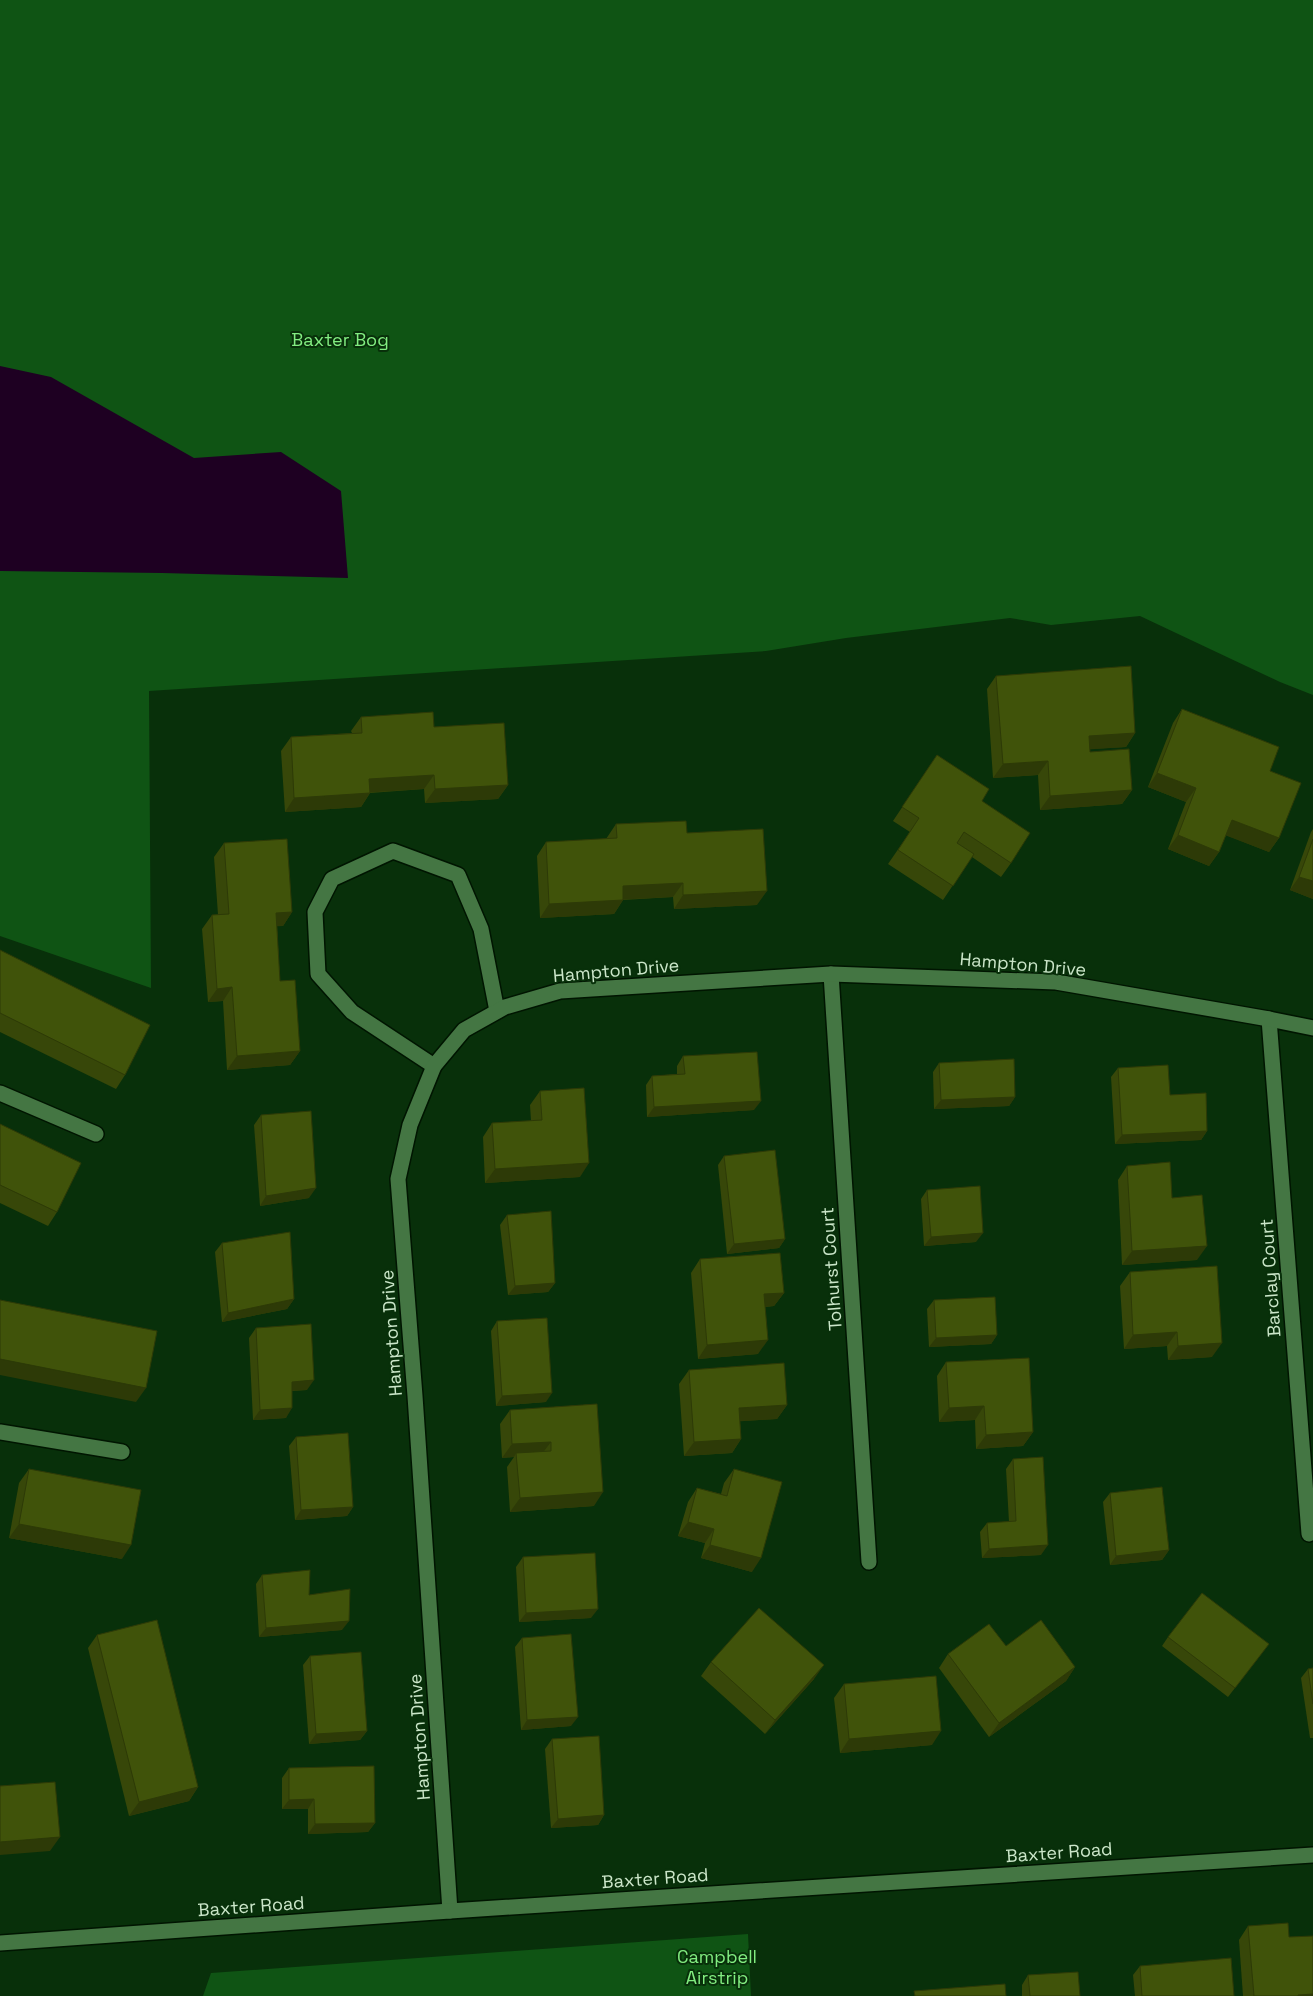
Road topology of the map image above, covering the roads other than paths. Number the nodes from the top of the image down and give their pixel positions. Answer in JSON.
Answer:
{"nodes":[{"id":1,"x":831,"y":974,"type":"junction"},
{"id":2,"x":497,"y":1012,"type":"junction"},
{"id":3,"x":1269,"y":1019,"type":"junction"},
{"id":4,"x":1313,"y":1028,"type":"edge"},
{"id":5,"x":434,"y":1066,"type":"junction"},
{"id":6,"x":0,"y":1093,"type":"edge"},
{"id":7,"x":96,"y":1134,"type":"dead end"},
{"id":8,"x":0,"y":1432,"type":"edge"},
{"id":9,"x":122,"y":1452,"type":"dead end"},
{"id":10,"x":1309,"y":1534,"type":"dead end"},
{"id":11,"x":869,"y":1562,"type":"dead end"},
{"id":12,"x":1313,"y":1854,"type":"edge"},
{"id":13,"x":450,"y":1911,"type":"junction"},
{"id":14,"x":0,"y":1943,"type":"edge"}],
"edges":[{"from":1,"to":2,"type":"street","name":"Hampton Drive"},
{"from":1,"to":3,"type":"street","name":"Hampton Drive"},
{"from":1,"to":11,"type":"street","name":"Tolhurst Court"},
{"from":2,"to":5,"type":"street","name":"Hampton Drive"},
{"from":2,"to":5,"type":"street"},
{"from":3,"to":4,"type":"street","name":"Hampton Drive"},
{"from":3,"to":10,"type":"street","name":"Barclay Court"},
{"from":5,"to":13,"type":"street","name":"Hampton Drive"},
{"from":6,"to":7,"type":"street"},
{"from":8,"to":9,"type":"street"},
{"from":12,"to":13,"type":"street","name":"Baxter Road"},
{"from":13,"to":14,"type":"street","name":"Baxter Road"}]}
